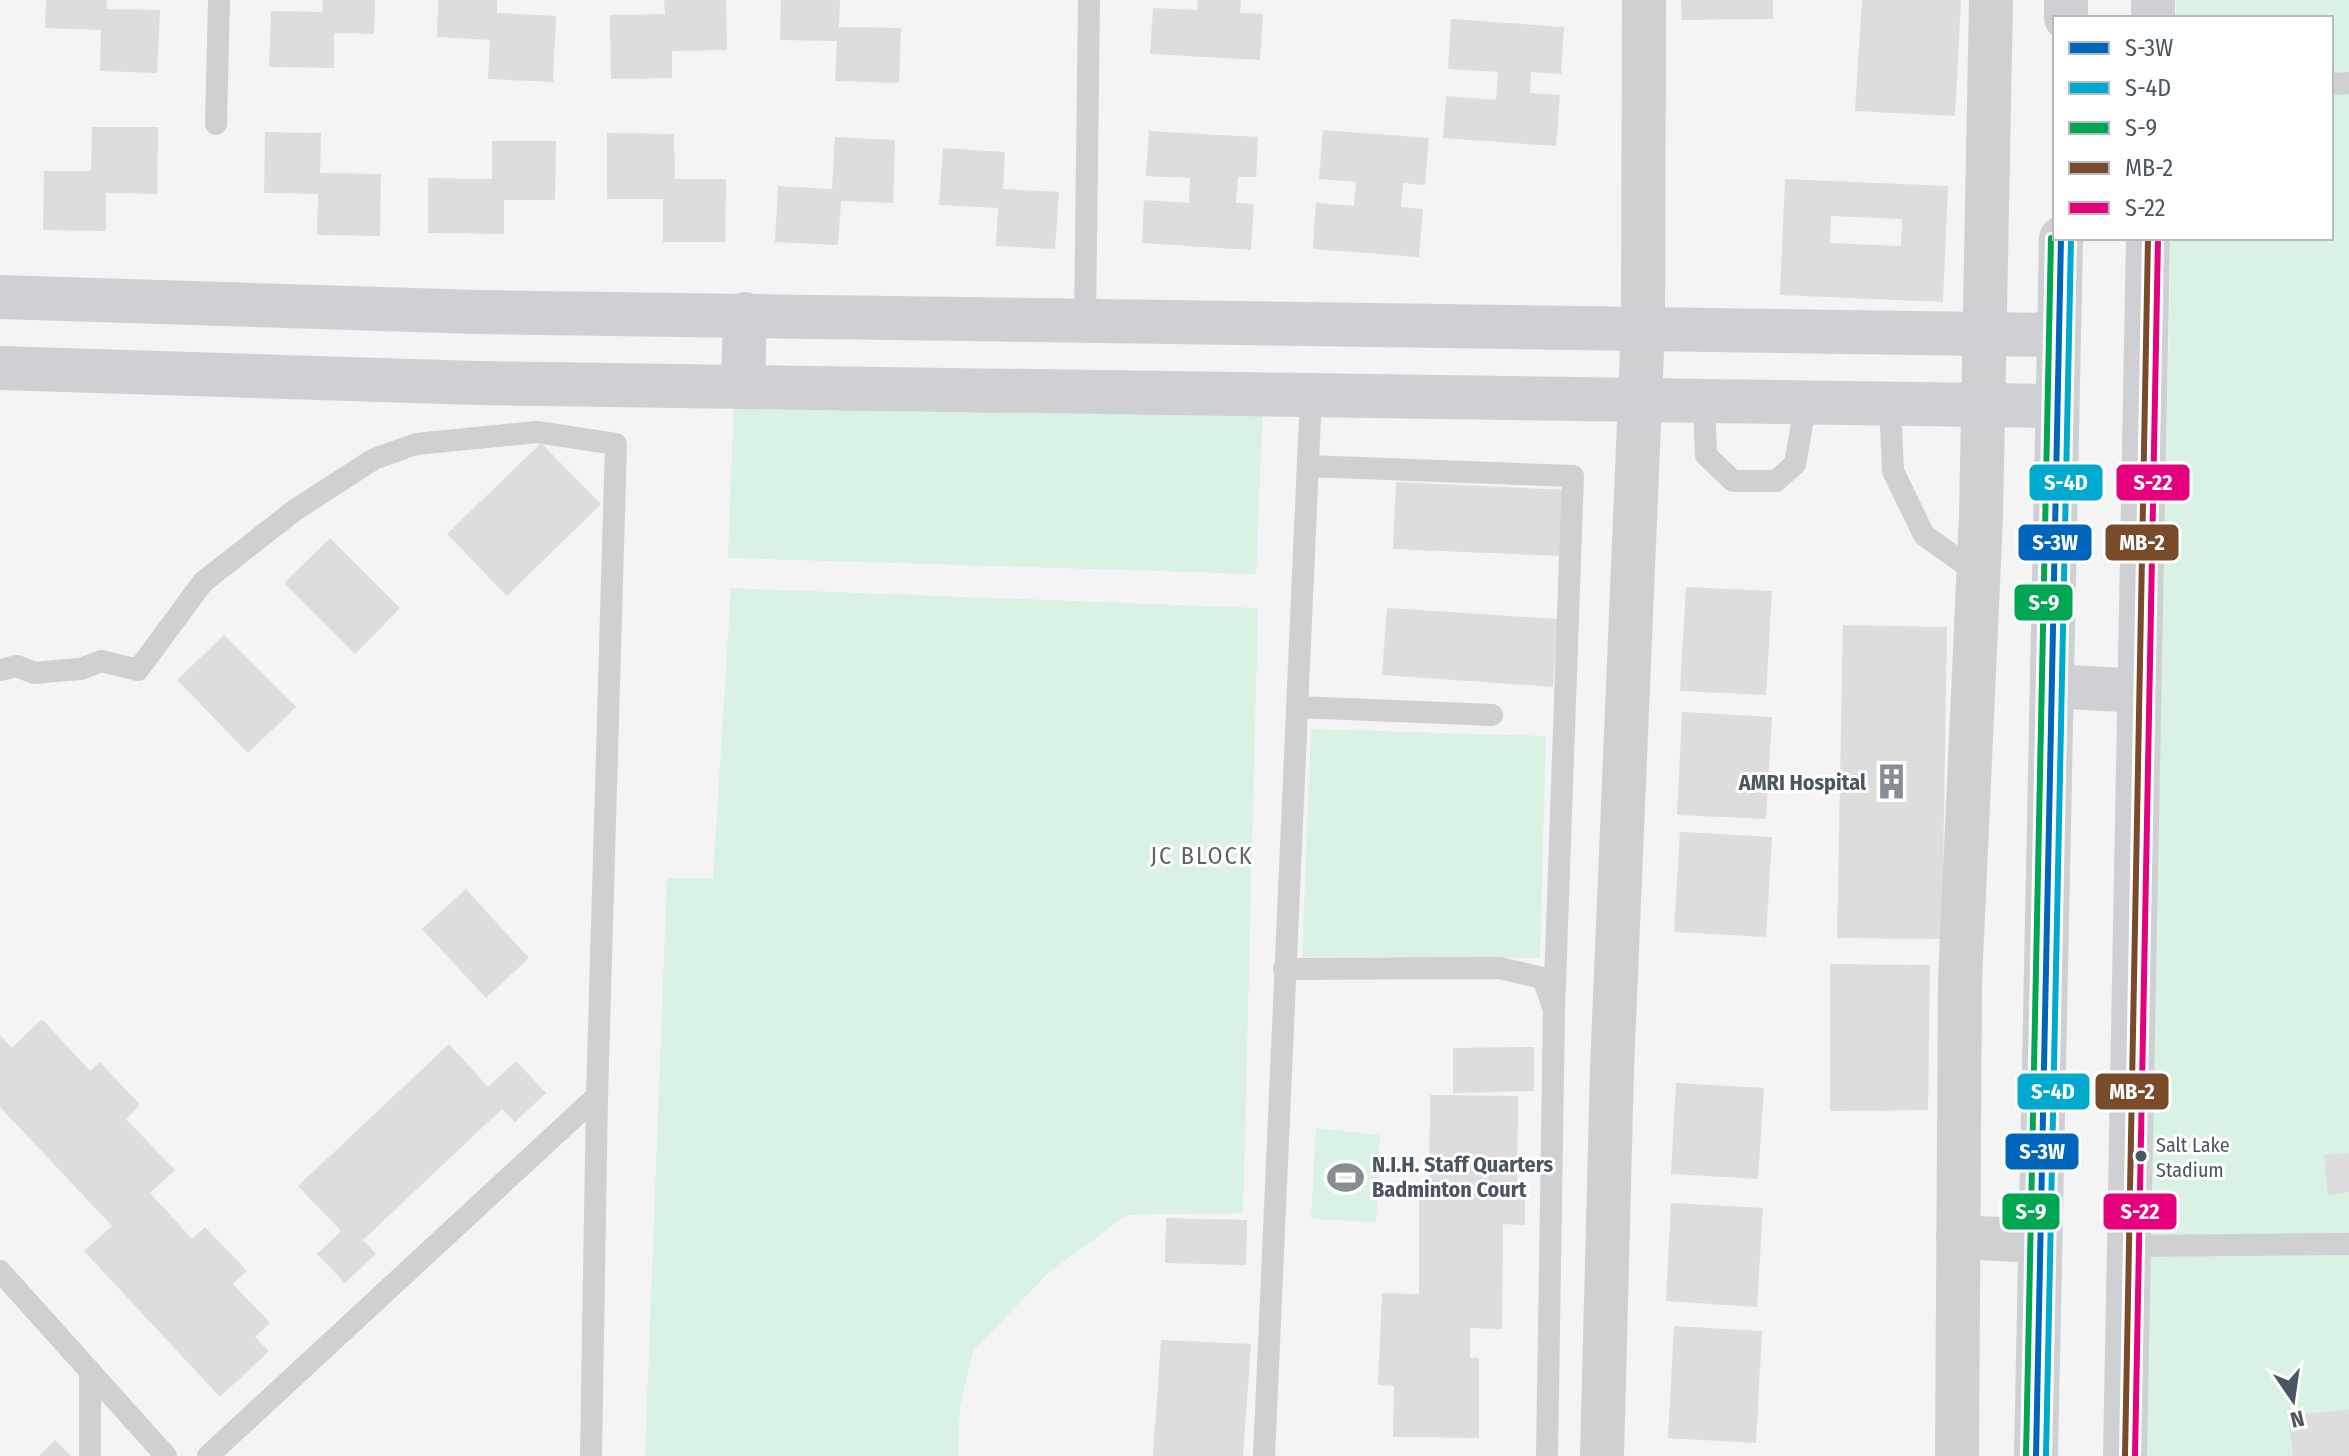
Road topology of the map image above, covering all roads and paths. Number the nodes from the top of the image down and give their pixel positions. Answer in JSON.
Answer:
{"nodes":[{"id":1,"x":219,"y":0,"type":"edge"},
{"id":2,"x":1089,"y":0,"type":"edge"},
{"id":3,"x":1644,"y":0,"type":"edge"},
{"id":4,"x":1991,"y":0,"type":"edge"},
{"id":5,"x":216,"y":124,"type":"dead end"},
{"id":6,"x":2061,"y":240,"type":"edge"},
{"id":7,"x":2148,"y":240,"type":"edge"},
{"id":8,"x":0,"y":297,"type":"edge"},
{"id":9,"x":745,"y":314,"type":"junction"},
{"id":10,"x":1085,"y":320,"type":"junction"},
{"id":11,"x":1643,"y":328,"type":"junction"},
{"id":12,"x":2059,"y":335,"type":"junction"},
{"id":13,"x":1987,"y":336,"type":"junction"},
{"id":14,"x":0,"y":368,"type":"edge"},
{"id":15,"x":743,"y":385,"type":"junction"},
{"id":16,"x":1311,"y":394,"type":"junction"},
{"id":17,"x":1640,"y":399,"type":"junction"},
{"id":18,"x":1704,"y":400,"type":"junction"},
{"id":19,"x":1806,"y":402,"type":"junction"},
{"id":20,"x":1890,"y":403,"type":"junction"},
{"id":21,"x":1983,"y":405,"type":"junction"},
{"id":22,"x":2057,"y":406,"type":"junction"},
{"id":23,"x":1308,"y":466,"type":"junction"},
{"id":24,"x":1977,"y":573,"type":"junction"},
{"id":25,"x":0,"y":670,"type":"edge"},
{"id":26,"x":2052,"y":686,"type":"junction"},
{"id":27,"x":2139,"y":691,"type":"junction"},
{"id":28,"x":1297,"y":707,"type":"junction"},
{"id":29,"x":1492,"y":715,"type":"dead end"},
{"id":30,"x":1284,"y":969,"type":"junction"},
{"id":31,"x":1554,"y":1010,"type":"junction"},
{"id":32,"x":597,"y":1096,"type":"junction"},
{"id":33,"x":1958,"y":1237,"type":"junction"},
{"id":34,"x":2040,"y":1241,"type":"junction"},
{"id":35,"x":2349,"y":1244,"type":"edge"},
{"id":36,"x":2129,"y":1246,"type":"junction"},
{"id":37,"x":0,"y":1271,"type":"edge"},
{"id":38,"x":90,"y":1371,"type":"junction"},
{"id":39,"x":90,"y":1456,"type":"edge"},
{"id":40,"x":166,"y":1456,"type":"edge"},
{"id":41,"x":208,"y":1456,"type":"edge"},
{"id":42,"x":591,"y":1456,"type":"edge"},
{"id":43,"x":1264,"y":1456,"type":"edge"},
{"id":44,"x":1547,"y":1456,"type":"edge"},
{"id":45,"x":1602,"y":1456,"type":"edge"},
{"id":46,"x":1957,"y":1456,"type":"edge"},
{"id":47,"x":2036,"y":1456,"type":"edge"},
{"id":48,"x":2125,"y":1456,"type":"edge"}],
"edges":[{"from":1,"to":5,"type":"lane"},
{"from":2,"to":10,"type":"lane"},
{"from":3,"to":11,"type":"street"},
{"from":4,"to":13,"type":"street"},
{"from":6,"to":12,"type":"street"},
{"from":7,"to":27,"type":"street"},
{"from":8,"to":9,"type":"street"},
{"from":9,"to":10,"type":"street"},
{"from":9,"to":15,"type":"street"},
{"from":10,"to":11,"type":"street"},
{"from":11,"to":13,"type":"street"},
{"from":11,"to":17,"type":"street"},
{"from":12,"to":13,"type":"street"},
{"from":12,"to":22,"type":"street"},
{"from":13,"to":21,"type":"street"},
{"from":14,"to":15,"type":"street"},
{"from":15,"to":16,"type":"street"},
{"from":16,"to":17,"type":"street"},
{"from":16,"to":23,"type":"lane"},
{"from":17,"to":18,"type":"street"},
{"from":17,"to":45,"type":"street"},
{"from":18,"to":19,"type":"street"},
{"from":18,"to":19,"type":"lane"},
{"from":19,"to":20,"type":"street"},
{"from":20,"to":21,"type":"street"},
{"from":20,"to":24,"type":"lane"},
{"from":21,"to":22,"type":"street"},
{"from":21,"to":24,"type":"street"},
{"from":22,"to":26,"type":"street"},
{"from":23,"to":28,"type":"lane"},
{"from":23,"to":31,"type":"lane"},
{"from":24,"to":33,"type":"street"},
{"from":25,"to":32,"type":"lane"},
{"from":26,"to":27,"type":"street"},
{"from":26,"to":34,"type":"street"},
{"from":27,"to":36,"type":"street"},
{"from":28,"to":29,"type":"lane"},
{"from":28,"to":30,"type":"lane"},
{"from":30,"to":31,"type":"lane"},
{"from":30,"to":43,"type":"lane"},
{"from":31,"to":44,"type":"lane"},
{"from":32,"to":41,"type":"lane"},
{"from":32,"to":42,"type":"lane"},
{"from":33,"to":34,"type":"street"},
{"from":33,"to":46,"type":"street"},
{"from":34,"to":47,"type":"street"},
{"from":35,"to":36,"type":"lane"},
{"from":36,"to":48,"type":"street"},
{"from":37,"to":38,"type":"lane"},
{"from":38,"to":39,"type":"lane"},
{"from":38,"to":40,"type":"lane"}]}
